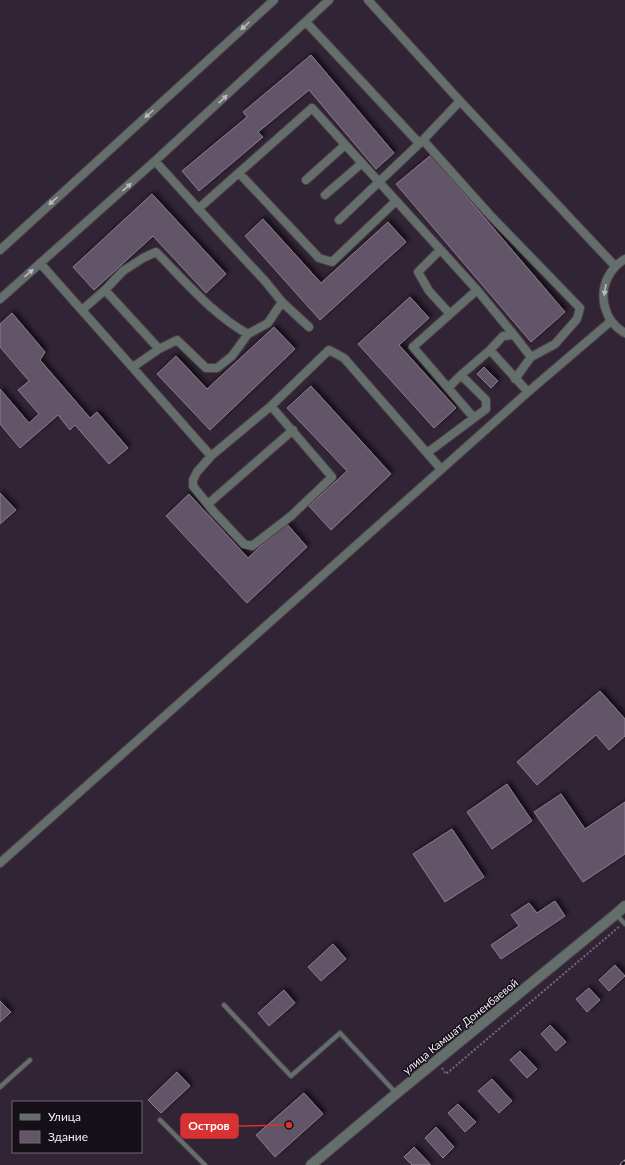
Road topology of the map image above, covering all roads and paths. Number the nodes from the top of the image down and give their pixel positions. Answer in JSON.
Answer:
{"nodes":[{"id":1,"x":274,"y":0,"type":"edge"},
{"id":2,"x":329,"y":0,"type":"edge"},
{"id":3,"x":368,"y":0,"type":"edge"},
{"id":4,"x":306,"y":22,"type":"junction"},
{"id":5,"x":460,"y":101,"type":"junction"},
{"id":6,"x":421,"y":142,"type":"junction"},
{"id":7,"x":345,"y":145,"type":"junction"},
{"id":8,"x":156,"y":161,"type":"junction"},
{"id":9,"x":362,"y":163,"type":"junction"},
{"id":10,"x":239,"y":173,"type":"junction"},
{"id":11,"x":306,"y":180,"type":"dead end"},
{"id":12,"x":378,"y":182,"type":"junction"},
{"id":13,"x":326,"y":195,"type":"dead end"},
{"id":14,"x":396,"y":201,"type":"junction"},
{"id":15,"x":198,"y":209,"type":"junction"},
{"id":16,"x":339,"y":220,"type":"dead end"},
{"id":17,"x":0,"y":250,"type":"edge"},
{"id":18,"x":440,"y":250,"type":"junction"},
{"id":19,"x":625,"y":259,"type":"edge"},
{"id":20,"x":40,"y":263,"type":"junction"},
{"id":21,"x":615,"y":266,"type":"junction"},
{"id":22,"x":105,"y":290,"type":"junction"},
{"id":23,"x":477,"y":290,"type":"junction"},
{"id":24,"x":0,"y":299,"type":"edge"},
{"id":25,"x":282,"y":302,"type":"junction"},
{"id":26,"x":82,"y":310,"type":"junction"},
{"id":27,"x":450,"y":314,"type":"junction"},
{"id":28,"x":611,"y":321,"type":"junction"},
{"id":29,"x":309,"y":327,"type":"dead end"},
{"id":30,"x":625,"y":333,"type":"edge"},
{"id":31,"x":248,"y":334,"type":"junction"},
{"id":32,"x":514,"y":335,"type":"junction"},
{"id":33,"x":159,"y":349,"type":"junction"},
{"id":34,"x":490,"y":350,"type":"junction"},
{"id":35,"x":531,"y":357,"type":"junction"},
{"id":36,"x":133,"y":367,"type":"junction"},
{"id":37,"x":461,"y":375,"type":"junction"},
{"id":38,"x":515,"y":378,"type":"junction"},
{"id":39,"x":448,"y":388,"type":"junction"},
{"id":40,"x":528,"y":392,"type":"junction"},
{"id":41,"x":271,"y":406,"type":"junction"},
{"id":42,"x":474,"y":418,"type":"junction"},
{"id":43,"x":293,"y":430,"type":"junction"},
{"id":44,"x":427,"y":453,"type":"junction"},
{"id":45,"x":212,"y":456,"type":"junction"},
{"id":46,"x":441,"y":469,"type":"junction"},
{"id":47,"x":208,"y":504,"type":"junction"},
{"id":48,"x":0,"y":863,"type":"edge"},
{"id":49,"x":625,"y":906,"type":"edge"},
{"id":50,"x":616,"y":914,"type":"junction"},
{"id":51,"x":624,"y":923,"type":"edge"},
{"id":52,"x":224,"y":1005,"type":"dead end"},
{"id":53,"x":30,"y":1060,"type":"dead end"},
{"id":54,"x":436,"y":1061,"type":"junction"},
{"id":55,"x":0,"y":1087,"type":"edge"},
{"id":56,"x":397,"y":1093,"type":"junction"},
{"id":57,"x":160,"y":1120,"type":"dead end"},
{"id":58,"x":205,"y":1165,"type":"edge"},
{"id":59,"x":311,"y":1165,"type":"edge"}],
"edges":[{"from":1,"to":17,"type":"street","one_way":true},
{"from":2,"to":4,"type":"street"},
{"from":3,"to":5,"type":"street"},
{"from":4,"to":6,"type":"street"},
{"from":8,"to":4,"type":"street","one_way":true},
{"from":5,"to":6,"type":"street"},
{"from":5,"to":21,"type":"street"},
{"from":6,"to":12,"type":"street"},
{"from":6,"to":35,"type":"street"},
{"from":7,"to":9,"type":"street"},
{"from":7,"to":10,"type":"street"},
{"from":7,"to":11,"type":"street"},
{"from":8,"to":15,"type":"street"},
{"from":20,"to":8,"type":"street","one_way":true},
{"from":9,"to":12,"type":"street"},
{"from":9,"to":13,"type":"street"},
{"from":10,"to":14,"type":"street"},
{"from":10,"to":15,"type":"street"},
{"from":12,"to":14,"type":"street"},
{"from":12,"to":16,"type":"street"},
{"from":14,"to":18,"type":"street"},
{"from":15,"to":25,"type":"street"},
{"from":18,"to":23,"type":"street"},
{"from":18,"to":27,"type":"street"},
{"from":19,"to":21,"type":"street"},
{"from":24,"to":20,"type":"street","one_way":true},
{"from":20,"to":26,"type":"street"},
{"from":21,"to":28,"type":"street","one_way":true},
{"from":22,"to":26,"type":"street"},
{"from":22,"to":31,"type":"street"},
{"from":22,"to":33,"type":"street"},
{"from":23,"to":27,"type":"street"},
{"from":23,"to":32,"type":"street"},
{"from":25,"to":29,"type":"street"},
{"from":25,"to":31,"type":"street"},
{"from":26,"to":36,"type":"street"},
{"from":27,"to":39,"type":"street"},
{"from":28,"to":30,"type":"street"},
{"from":28,"to":40,"type":"street"},
{"from":31,"to":33,"type":"street"},
{"from":32,"to":34,"type":"street"},
{"from":32,"to":35,"type":"street"},
{"from":33,"to":36,"type":"street"},
{"from":34,"to":37,"type":"street"},
{"from":34,"to":38,"type":"street"},
{"from":35,"to":38,"type":"street"},
{"from":36,"to":45,"type":"street"},
{"from":37,"to":39,"type":"street"},
{"from":37,"to":42,"type":"street"},
{"from":38,"to":40,"type":"street"},
{"from":39,"to":42,"type":"street"},
{"from":40,"to":46,"type":"street"},
{"from":41,"to":43,"type":"street"},
{"from":41,"to":44,"type":"street"},
{"from":41,"to":45,"type":"street"},
{"from":42,"to":44,"type":"street"},
{"from":43,"to":47,"type":"street"},
{"from":43,"to":47,"type":"street"},
{"from":44,"to":46,"type":"street"},
{"from":45,"to":47,"type":"street"},
{"from":46,"to":48,"type":"street"},
{"from":49,"to":50,"type":"street","name":"улица Камшат Доненбаевой"},
{"from":50,"to":51,"type":"lane"},
{"from":50,"to":54,"type":"street","name":"улица Камшат Доненбаевой"},
{"from":51,"to":54,"type":"path"},
{"from":52,"to":56,"type":"lane"},
{"from":53,"to":55,"type":"lane"},
{"from":54,"to":56,"type":"street","name":"улица Камшат Доненбаевой"},
{"from":56,"to":59,"type":"street","name":"улица Камшат Доненбаевой"},
{"from":57,"to":58,"type":"lane"}]}
